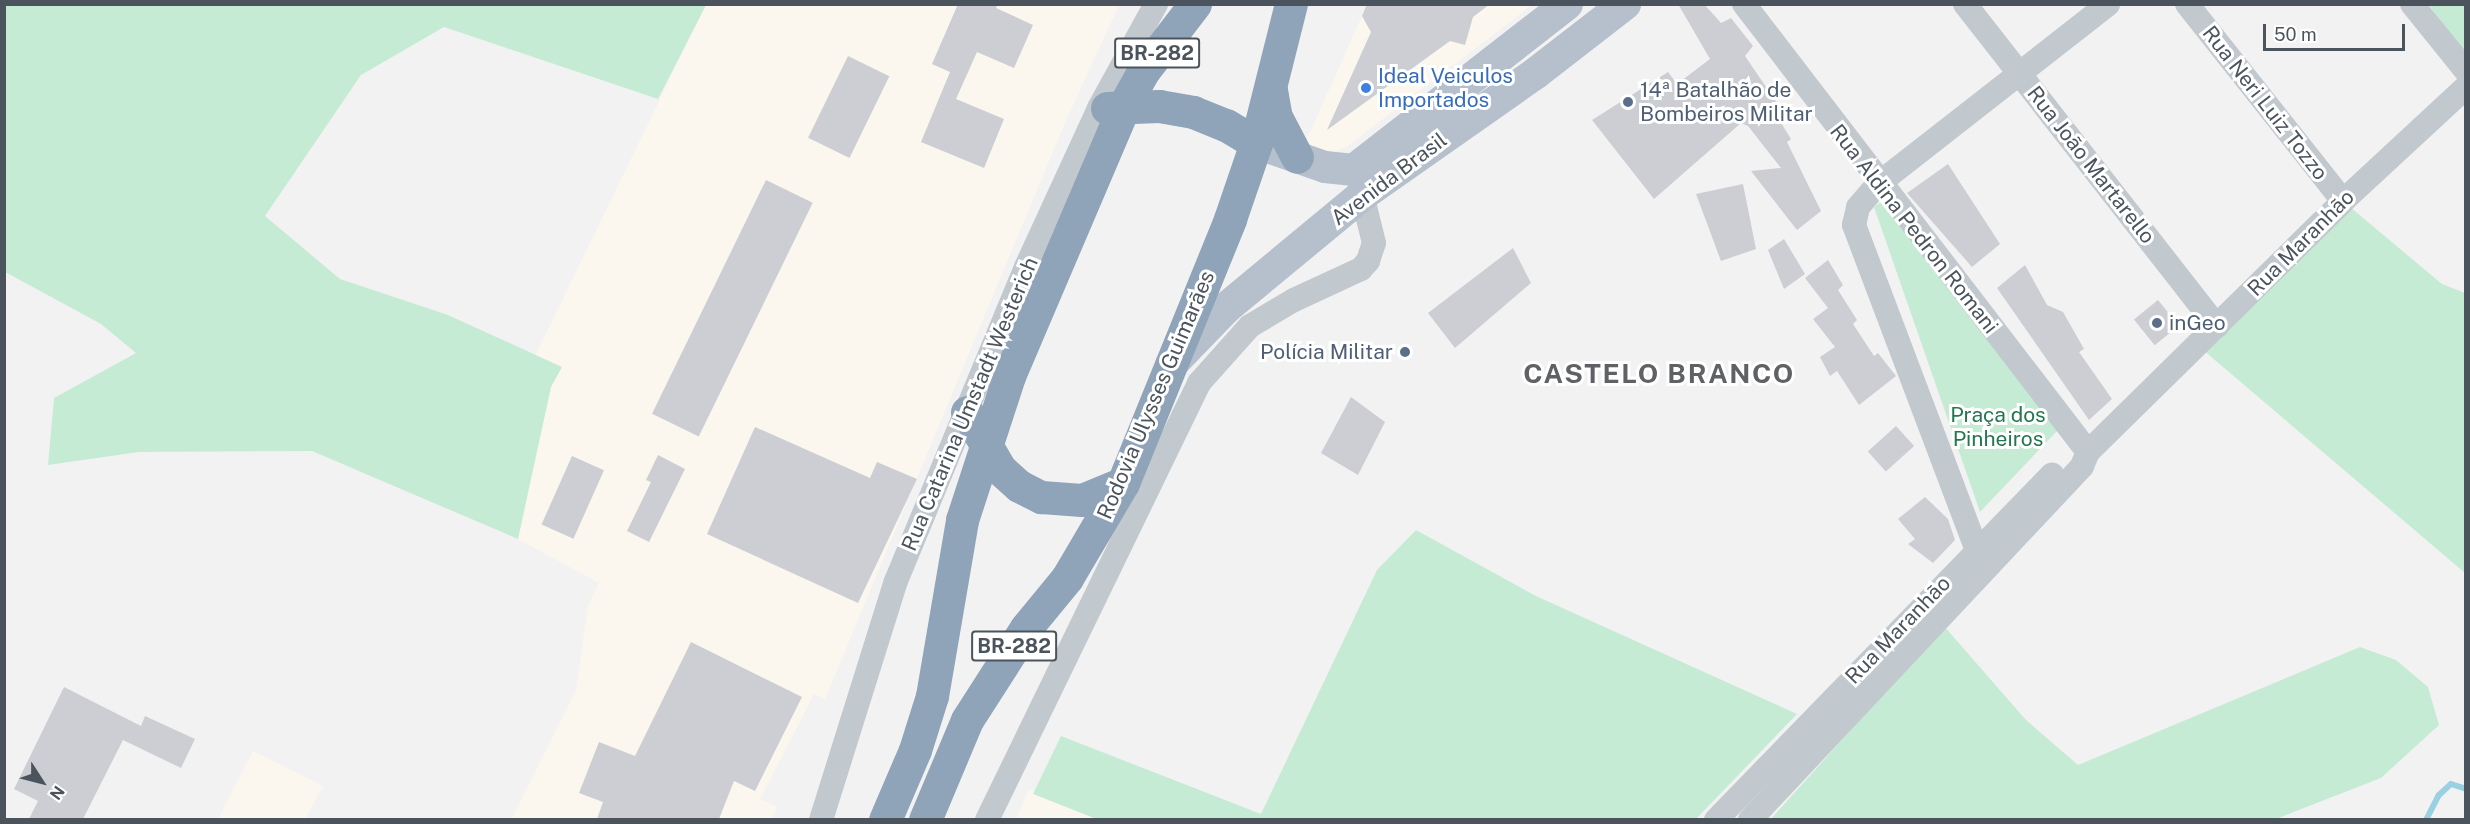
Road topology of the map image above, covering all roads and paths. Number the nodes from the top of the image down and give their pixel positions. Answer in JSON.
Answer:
{"nodes":[{"id":1,"x":1156,"y":4,"type":"edge"},
{"id":2,"x":1195,"y":4,"type":"edge"},
{"id":3,"x":1291,"y":4,"type":"edge"},
{"id":4,"x":1567,"y":4,"type":"edge"},
{"id":5,"x":1625,"y":4,"type":"edge"},
{"id":6,"x":1744,"y":4,"type":"edge"},
{"id":7,"x":1965,"y":4,"type":"edge"},
{"id":8,"x":2109,"y":4,"type":"edge"},
{"id":9,"x":2187,"y":4,"type":"edge"},
{"id":10,"x":2412,"y":4,"type":"edge"},
{"id":11,"x":2466,"y":71,"type":"edge"},
{"id":12,"x":2019,"y":75,"type":"junction"},
{"id":13,"x":2466,"y":87,"type":"edge"},
{"id":14,"x":1271,"y":88,"type":"junction"},
{"id":15,"x":1111,"y":107,"type":"junction"},
{"id":16,"x":1256,"y":143,"type":"junction"},
{"id":17,"x":1297,"y":157,"type":"junction"},
{"id":18,"x":1359,"y":182,"type":"junction"},
{"id":19,"x":1878,"y":184,"type":"junction"},
{"id":20,"x":2343,"y":201,"type":"junction"},
{"id":21,"x":2217,"y":326,"type":"junction"},
{"id":22,"x":1166,"y":370,"type":"junction"},
{"id":23,"x":967,"y":412,"type":"junction"},
{"id":24,"x":986,"y":445,"type":"junction"},
{"id":25,"x":2088,"y":452,"type":"junction"},
{"id":26,"x":1123,"y":483,"type":"junction"},
{"id":27,"x":1981,"y":559,"type":"junction"},
{"id":28,"x":1921,"y":623,"type":"junction"},
{"id":29,"x":1734,"y":801,"type":"junction"},
{"id":30,"x":821,"y":819,"type":"edge"},
{"id":31,"x":885,"y":819,"type":"edge"},
{"id":32,"x":925,"y":819,"type":"edge"},
{"id":33,"x":987,"y":819,"type":"edge"},
{"id":34,"x":1716,"y":819,"type":"edge"},
{"id":35,"x":1751,"y":819,"type":"edge"}],
"edges":[{"from":1,"to":15,"type":"street","name":"Rua Catarina Umstadt Westerich"},
{"from":2,"to":15,"type":"highway","number":"BR-282"},
{"from":3,"to":14,"type":"highway","name":"Rodovia Ulysses Guimarães","number":"BR-282"},
{"from":4,"to":18,"type":"main road","name":"Avenida Brasil"},
{"from":5,"to":18,"type":"main road","name":"Avenida Brasil"},
{"from":6,"to":19,"type":"street","name":"Rua Aldina Pedron Romani"},
{"from":7,"to":12,"type":"street","name":"Rua João Martarello"},
{"from":8,"to":12,"type":"street"},
{"from":9,"to":20,"type":"street","name":"Rua Neri Luiz Tozzo"},
{"from":10,"to":11,"type":"street"},
{"from":12,"to":19,"type":"street"},
{"from":12,"to":21,"type":"street","name":"Rua João Martarello"},
{"from":13,"to":20,"type":"street","name":"Rua Maranhão"},
{"from":14,"to":16,"type":"highway","name":"Rodovia Ulysses Guimarães","number":"BR-282"},
{"from":14,"to":17,"type":"highway"},
{"from":15,"to":16,"type":"highway"},
{"from":15,"to":23,"type":"street","name":"Rua Catarina Umstadt Westerich"},
{"from":15,"to":24,"type":"highway","number":"BR-282"},
{"from":16,"to":17,"type":"main road","name":"Avenida Brasil"},
{"from":16,"to":22,"type":"highway","name":"Rodovia Ulysses Guimarães","number":"BR-282"},
{"from":17,"to":18,"type":"main road","name":"Avenida Brasil"},
{"from":18,"to":22,"type":"main road","name":"Avenida Brasil"},
{"from":18,"to":33,"type":"street"},
{"from":19,"to":25,"type":"street","name":"Rua Aldina Pedron Romani"},
{"from":19,"to":27,"type":"street"},
{"from":20,"to":21,"type":"street","name":"Rua Maranhão"},
{"from":21,"to":25,"type":"street","name":"Rua Maranhão"},
{"from":22,"to":26,"type":"highway","name":"Rodovia Ulysses Guimarães","number":"BR-282"},
{"from":23,"to":24,"type":"highway"},
{"from":23,"to":30,"type":"street","name":"Rua Catarina Umstadt Westerich"},
{"from":24,"to":26,"type":"highway"},
{"from":24,"to":31,"type":"highway","number":"BR-282"},
{"from":25,"to":27,"type":"street","name":"Rua Maranhão"},
{"from":26,"to":32,"type":"highway","name":"Rodovia Ulysses Guimarães","number":"BR-282"},
{"from":27,"to":28,"type":"street","name":"Rua Maranhão"},
{"from":28,"to":29,"type":"street","name":"Rua Maranhão"},
{"from":28,"to":35,"type":"street","name":"Rua Maranhão"},
{"from":29,"to":34,"type":"street","name":"Rua Maranhão"},
{"from":29,"to":35,"type":"street"}]}
